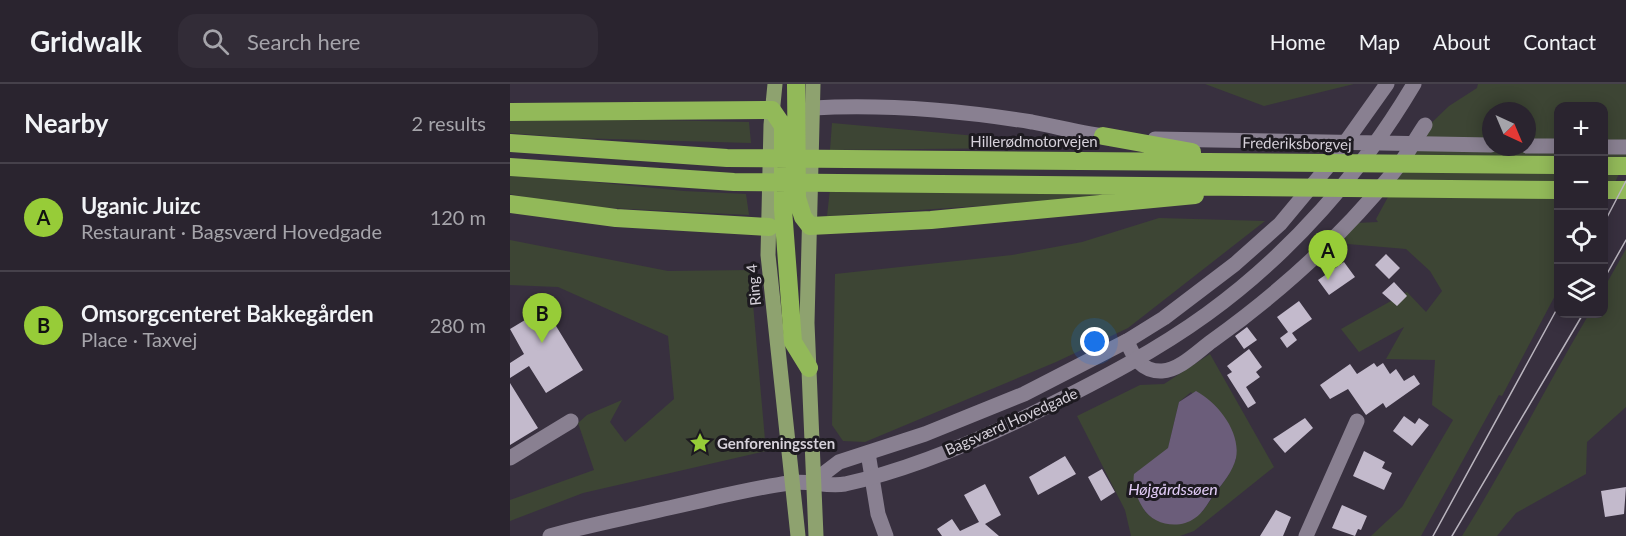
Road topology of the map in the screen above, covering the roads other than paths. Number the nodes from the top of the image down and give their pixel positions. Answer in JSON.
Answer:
{"nodes":[{"id":1,"x":775,"y":84,"type":"edge"},
{"id":2,"x":796,"y":84,"type":"edge"},
{"id":3,"x":813,"y":84,"type":"edge"},
{"id":4,"x":1387,"y":84,"type":"edge"},
{"id":5,"x":1414,"y":84,"type":"edge"},
{"id":6,"x":510,"y":106,"type":"edge"},
{"id":7,"x":536,"y":111,"type":"junction"},
{"id":8,"x":510,"y":112,"type":"edge"},
{"id":9,"x":792,"y":119,"type":"junction"},
{"id":10,"x":1425,"y":125,"type":"dead end"},
{"id":11,"x":1103,"y":136,"type":"junction"},
{"id":12,"x":510,"y":143,"type":"edge"},
{"id":13,"x":1482,"y":146,"type":"edge"},
{"id":14,"x":1536,"y":146,"type":"edge"},
{"id":15,"x":1554,"y":146,"type":"edge"},
{"id":16,"x":1608,"y":147,"type":"edge"},
{"id":17,"x":1626,"y":147,"type":"edge"},
{"id":18,"x":1244,"y":161,"type":"junction"},
{"id":19,"x":1554,"y":165,"type":"edge"},
{"id":20,"x":1608,"y":165,"type":"edge"},
{"id":21,"x":1626,"y":166,"type":"edge"},
{"id":22,"x":510,"y":167,"type":"edge"},
{"id":23,"x":1271,"y":186,"type":"junction"},
{"id":24,"x":1554,"y":190,"type":"edge"},
{"id":25,"x":1608,"y":190,"type":"edge"},
{"id":26,"x":1626,"y":190,"type":"edge"},
{"id":27,"x":510,"y":204,"type":"edge"},
{"id":28,"x":794,"y":212,"type":"junction"},
{"id":29,"x":776,"y":227,"type":"junction"},
{"id":30,"x":1127,"y":341,"type":"junction"},
{"id":31,"x":1135,"y":361,"type":"junction"},
{"id":32,"x":809,"y":368,"type":"junction"},
{"id":33,"x":571,"y":421,"type":"dead end"},
{"id":34,"x":1356,"y":421,"type":"dead end"},
{"id":35,"x":868,"y":453,"type":"junction"},
{"id":36,"x":510,"y":458,"type":"edge"},
{"id":37,"x":871,"y":477,"type":"junction"},
{"id":38,"x":814,"y":481,"type":"junction"},
{"id":39,"x":793,"y":482,"type":"junction"},
{"id":40,"x":550,"y":536,"type":"edge"},
{"id":41,"x":798,"y":536,"type":"edge"},
{"id":42,"x":816,"y":536,"type":"edge"},
{"id":43,"x":886,"y":536,"type":"edge"},
{"id":44,"x":1306,"y":536,"type":"edge"}],
"edges":[{"from":1,"to":9,"type":"main road"},
{"from":2,"to":9,"type":"highway"},
{"from":3,"to":9,"type":"main road"},
{"from":4,"to":30,"type":"street","name":"Bagsværd Hovedgade"},
{"from":5,"to":31,"type":"street","name":"Bagsværd Hovedgade"},
{"from":6,"to":7,"type":"street"},
{"from":7,"to":8,"type":"highway"},
{"from":7,"to":9,"type":"highway"},
{"from":9,"to":11,"type":"street","name":"Frederiksborgvej"},
{"from":9,"to":28,"type":"main road"},
{"from":9,"to":28,"type":"highway"},
{"from":10,"to":31,"type":"street"},
{"from":11,"to":13,"type":"street","name":"Frederiksborgvej"},
{"from":11,"to":18,"type":"highway"},
{"from":12,"to":18,"type":"highway","name":"Hillerødmotorvejen"},
{"from":14,"to":15,"type":"street"},
{"from":16,"to":17,"type":"street"},
{"from":18,"to":19,"type":"highway","name":"Hillerødmotorvejen"},
{"from":20,"to":21,"type":"highway"},
{"from":22,"to":23,"type":"highway"},
{"from":23,"to":24,"type":"highway"},
{"from":23,"to":28,"type":"highway"},
{"from":25,"to":26,"type":"highway"},
{"from":27,"to":29,"type":"highway"},
{"from":28,"to":29,"type":"highway"},
{"from":28,"to":29,"type":"main road"},
{"from":28,"to":32,"type":"main road"},
{"from":29,"to":32,"type":"highway"},
{"from":29,"to":39,"type":"main road","name":"Ring 4"},
{"from":30,"to":31,"type":"street"},
{"from":30,"to":35,"type":"street","name":"Bagsværd Hovedgade"},
{"from":31,"to":37,"type":"street","name":"Bagsværd Hovedgade"},
{"from":32,"to":38,"type":"main road"},
{"from":33,"to":36,"type":"street"},
{"from":34,"to":44,"type":"street"},
{"from":35,"to":37,"type":"street"},
{"from":35,"to":38,"type":"street","name":"Bagsværd Hovedgade"},
{"from":37,"to":38,"type":"street","name":"Bagsværd Hovedgade"},
{"from":37,"to":43,"type":"street"},
{"from":38,"to":39,"type":"street","name":"Bagsværd Hovedgade"},
{"from":38,"to":42,"type":"main road"},
{"from":39,"to":40,"type":"street","name":"Bagsværd Hovedgade"},
{"from":39,"to":41,"type":"main road","name":"Ring 4"}]}
